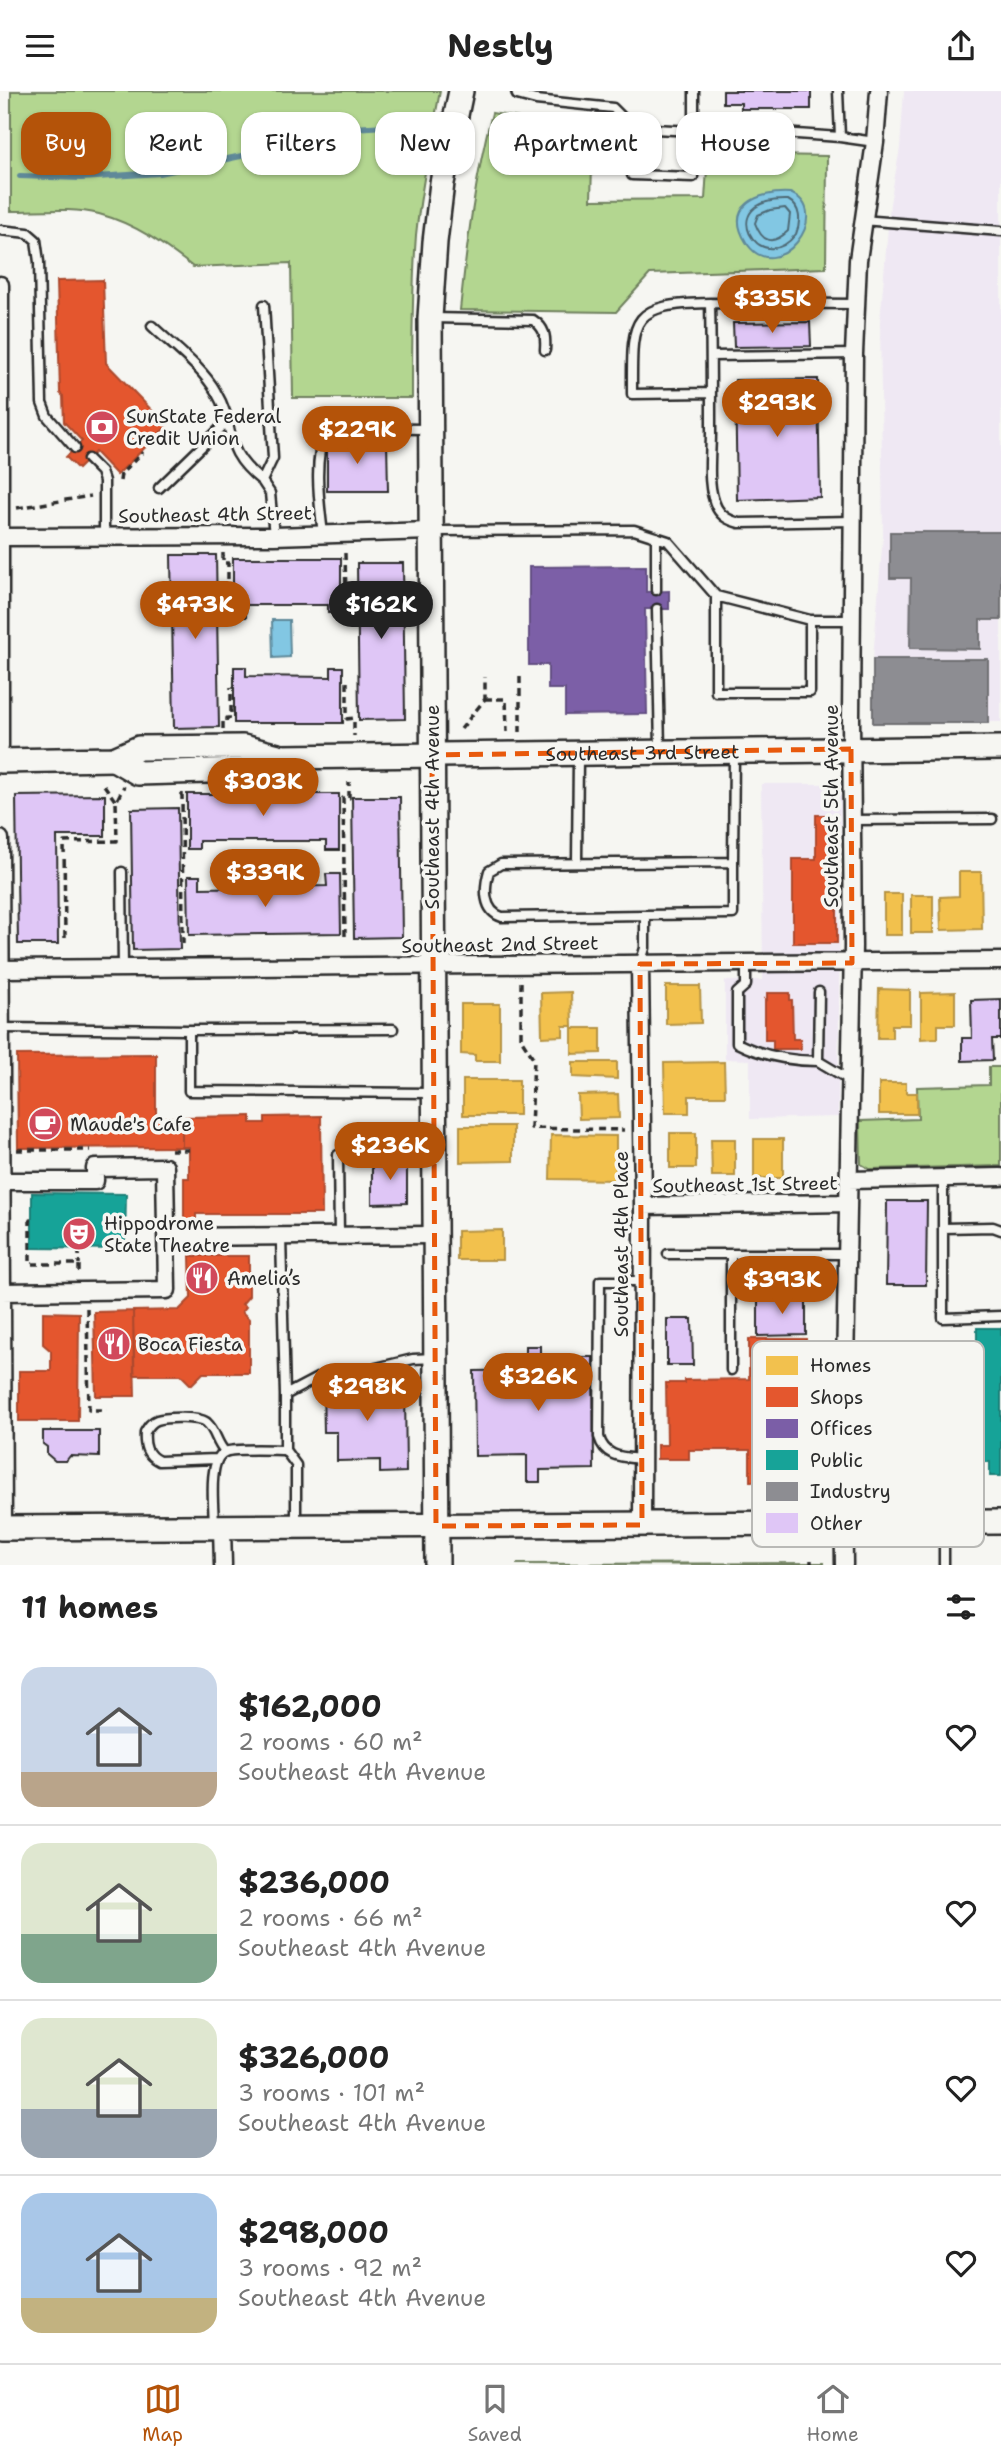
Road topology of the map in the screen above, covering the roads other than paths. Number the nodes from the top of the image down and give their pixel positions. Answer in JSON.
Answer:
{"nodes":[{"id":1,"x":461,"y":91,"type":"edge"},
{"id":2,"x":516,"y":91,"type":"edge"},
{"id":3,"x":694,"y":91,"type":"edge"},
{"id":4,"x":838,"y":91,"type":"edge"},
{"id":5,"x":879,"y":91,"type":"edge"},
{"id":6,"x":617,"y":112,"type":"edge"},
{"id":7,"x":694,"y":112,"type":"edge"},
{"id":8,"x":795,"y":134,"type":"edge"},
{"id":9,"x":840,"y":137,"type":"junction"},
{"id":10,"x":875,"y":142,"type":"junction"},
{"id":11,"x":632,"y":175,"type":"edge"},
{"id":12,"x":693,"y":175,"type":"edge"},
{"id":13,"x":862,"y":220,"type":"junction"},
{"id":14,"x":0,"y":230,"type":"edge"},
{"id":15,"x":1001,"y":231,"type":"edge"},
{"id":16,"x":0,"y":285,"type":"edge"},
{"id":17,"x":710,"y":303,"type":"junction"},
{"id":18,"x":855,"y":304,"type":"junction"},
{"id":19,"x":264,"y":305,"type":"dead end"},
{"id":20,"x":430,"y":318,"type":"junction"},
{"id":21,"x":152,"y":326,"type":"dead end"},
{"id":22,"x":0,"y":331,"type":"edge"},
{"id":23,"x":545,"y":350,"type":"dead end"},
{"id":24,"x":854,"y":353,"type":"junction"},
{"id":25,"x":711,"y":356,"type":"junction"},
{"id":26,"x":711,"y":393,"type":"junction"},
{"id":27,"x":227,"y":422,"type":"junction"},
{"id":28,"x":430,"y":429,"type":"junction"},
{"id":29,"x":75,"y":448,"type":"dead end"},
{"id":30,"x":88,"y":459,"type":"dead end"},
{"id":31,"x":262,"y":481,"type":"junction"},
{"id":32,"x":159,"y":488,"type":"dead end"},
{"id":33,"x":853,"y":521,"type":"junction"},
{"id":34,"x":430,"y":531,"type":"junction"},
{"id":35,"x":323,"y":534,"type":"junction"},
{"id":36,"x":274,"y":536,"type":"junction"},
{"id":37,"x":1,"y":537,"type":"edge"},
{"id":38,"x":104,"y":537,"type":"junction"},
{"id":39,"x":656,"y":537,"type":"junction"},
{"id":40,"x":656,"y":590,"type":"dead end"},
{"id":41,"x":716,"y":596,"type":"junction"},
{"id":42,"x":657,"y":609,"type":"dead end"},
{"id":43,"x":0,"y":616,"type":"edge"},
{"id":44,"x":810,"y":620,"type":"junction"},
{"id":45,"x":852,"y":620,"type":"junction"},
{"id":46,"x":0,"y":746,"type":"edge"},
{"id":47,"x":1001,"y":748,"type":"edge"},
{"id":48,"x":851,"y":749,"type":"junction"},
{"id":49,"x":734,"y":751,"type":"junction"},
{"id":50,"x":660,"y":752,"type":"junction"},
{"id":51,"x":578,"y":753,"type":"junction"},
{"id":52,"x":432,"y":755,"type":"junction"},
{"id":53,"x":0,"y":761,"type":"edge"},
{"id":54,"x":992,"y":819,"type":"dead end"},
{"id":55,"x":852,"y":820,"type":"junction"},
{"id":56,"x":0,"y":839,"type":"edge"},
{"id":57,"x":577,"y":862,"type":"junction"},
{"id":58,"x":733,"y":862,"type":"junction"},
{"id":59,"x":122,"y":872,"type":"dead end"},
{"id":60,"x":645,"y":915,"type":"junction"},
{"id":61,"x":1001,"y":961,"type":"edge"},
{"id":62,"x":746,"y":963,"type":"junction"},
{"id":63,"x":852,"y":963,"type":"junction"},
{"id":64,"x":640,"y":964,"type":"junction"},
{"id":65,"x":433,"y":966,"type":"junction"},
{"id":66,"x":1,"y":969,"type":"edge"},
{"id":67,"x":123,"y":970,"type":"junction"},
{"id":68,"x":820,"y":992,"type":"dead end"},
{"id":69,"x":2,"y":1028,"type":"edge"},
{"id":70,"x":393,"y":1029,"type":"dead end"},
{"id":71,"x":189,"y":1030,"type":"junction"},
{"id":72,"x":818,"y":1061,"type":"junction"},
{"id":73,"x":850,"y":1080,"type":"junction"},
{"id":74,"x":434,"y":1093,"type":"junction"},
{"id":75,"x":338,"y":1155,"type":"dead end"},
{"id":76,"x":943,"y":1177,"type":"junction"},
{"id":77,"x":1001,"y":1177,"type":"edge"},
{"id":78,"x":848,"y":1180,"type":"junction"},
{"id":79,"x":2,"y":1181,"type":"junction"},
{"id":80,"x":848,"y":1203,"type":"junction"},
{"id":81,"x":643,"y":1206,"type":"junction"},
{"id":82,"x":0,"y":1221,"type":"edge"},
{"id":83,"x":943,"y":1228,"type":"junction"},
{"id":84,"x":1001,"y":1230,"type":"edge"},
{"id":85,"x":339,"y":1235,"type":"junction"},
{"id":86,"x":434,"y":1235,"type":"junction"},
{"id":87,"x":281,"y":1236,"type":"junction"},
{"id":88,"x":166,"y":1237,"type":"junction"},
{"id":89,"x":668,"y":1254,"type":"dead end"},
{"id":90,"x":731,"y":1254,"type":"junction"},
{"id":91,"x":847,"y":1254,"type":"junction"},
{"id":92,"x":642,"y":1281,"type":"junction"},
{"id":93,"x":1,"y":1292,"type":"edge"},
{"id":94,"x":1001,"y":1316,"type":"edge"},
{"id":95,"x":846,"y":1341,"type":"edge"},
{"id":96,"x":435,"y":1359,"type":"junction"},
{"id":97,"x":731,"y":1370,"type":"dead end"},
{"id":98,"x":285,"y":1395,"type":"junction"},
{"id":99,"x":285,"y":1450,"type":"junction"},
{"id":100,"x":225,"y":1452,"type":"junction"},
{"id":101,"x":217,"y":1459,"type":"junction"},
{"id":102,"x":642,"y":1459,"type":"junction"},
{"id":103,"x":752,"y":1524,"type":"edge"},
{"id":104,"x":642,"y":1525,"type":"junction"},
{"id":105,"x":436,"y":1526,"type":"junction"},
{"id":106,"x":218,"y":1527,"type":"junction"},
{"id":107,"x":296,"y":1527,"type":"junction"},
{"id":108,"x":2,"y":1528,"type":"edge"},
{"id":109,"x":844,"y":1547,"type":"edge"},
{"id":110,"x":944,"y":1547,"type":"edge"},
{"id":111,"x":223,"y":1565,"type":"edge"},
{"id":112,"x":437,"y":1565,"type":"edge"},
{"id":113,"x":844,"y":1565,"type":"edge"},
{"id":114,"x":944,"y":1565,"type":"edge"}],
"edges":[{"from":1,"to":20,"type":"street","name":"Southeast 4th Avenue"},
{"from":2,"to":6,"type":"lane"},
{"from":3,"to":7,"type":"lane"},
{"from":4,"to":9,"type":"lane"},
{"from":5,"to":10,"type":"street","name":"Southeast 5th Avenue"},
{"from":8,"to":9,"type":"lane"},
{"from":9,"to":10,"type":"lane"},
{"from":10,"to":13,"type":"street","name":"Southeast 5th Avenue"},
{"from":11,"to":12,"type":"lane"},
{"from":13,"to":15,"type":"lane"},
{"from":13,"to":18,"type":"street","name":"Southeast 5th Avenue"},
{"from":14,"to":29,"type":"lane"},
{"from":16,"to":22,"type":"street"},
{"from":17,"to":18,"type":"lane"},
{"from":17,"to":25,"type":"lane"},
{"from":17,"to":26,"type":"lane"},
{"from":18,"to":24,"type":"street","name":"Southeast 5th Avenue"},
{"from":19,"to":31,"type":"lane"},
{"from":20,"to":23,"type":"lane"},
{"from":20,"to":28,"type":"street","name":"Southeast 4th Avenue"},
{"from":21,"to":27,"type":"lane"},
{"from":22,"to":37,"type":"street"},
{"from":24,"to":25,"type":"lane"},
{"from":24,"to":33,"type":"street","name":"Southeast 5th Avenue"},
{"from":25,"to":26,"type":"lane"},
{"from":26,"to":33,"type":"lane"},
{"from":27,"to":31,"type":"lane"},
{"from":27,"to":32,"type":"lane"},
{"from":28,"to":34,"type":"street","name":"Southeast 4th Avenue"},
{"from":28,"to":35,"type":"lane"},
{"from":30,"to":38,"type":"lane"},
{"from":31,"to":36,"type":"lane"},
{"from":33,"to":45,"type":"street","name":"Southeast 5th Avenue"},
{"from":34,"to":35,"type":"street","name":"Southeast 4th Street"},
{"from":34,"to":39,"type":"lane"},
{"from":34,"to":52,"type":"street","name":"Southeast 4th Avenue"},
{"from":35,"to":36,"type":"street","name":"Southeast 4th Street"},
{"from":36,"to":38,"type":"street","name":"Southeast 4th Street"},
{"from":37,"to":38,"type":"street","name":"Southeast 4th Street"},
{"from":37,"to":43,"type":"street"},
{"from":39,"to":40,"type":"lane"},
{"from":39,"to":41,"type":"lane"},
{"from":41,"to":44,"type":"lane"},
{"from":41,"to":44,"type":"lane"},
{"from":42,"to":50,"type":"lane"},
{"from":43,"to":46,"type":"street"},
{"from":44,"to":45,"type":"lane"},
{"from":45,"to":48,"type":"street","name":"Southeast 5th Avenue"},
{"from":47,"to":48,"type":"street","name":"Southeast 3rd Street"},
{"from":48,"to":49,"type":"street","name":"Southeast 3rd Street"},
{"from":48,"to":55,"type":"street","name":"Southeast 5th Avenue"},
{"from":49,"to":50,"type":"street","name":"Southeast 3rd Street"},
{"from":49,"to":58,"type":"lane"},
{"from":50,"to":51,"type":"street","name":"Southeast 3rd Street"},
{"from":51,"to":52,"type":"street","name":"Southeast 3rd Street"},
{"from":51,"to":57,"type":"lane"},
{"from":52,"to":53,"type":"street","name":"Southeast 3rd Street"},
{"from":52,"to":65,"type":"street","name":"Southeast 4th Avenue"},
{"from":54,"to":55,"type":"lane"},
{"from":55,"to":63,"type":"street","name":"Southeast 5th Avenue"},
{"from":56,"to":66,"type":"street"},
{"from":57,"to":58,"type":"lane"},
{"from":57,"to":60,"type":"lane"},
{"from":58,"to":60,"type":"lane"},
{"from":59,"to":67,"type":"lane"},
{"from":60,"to":64,"type":"lane"},
{"from":61,"to":63,"type":"street","name":"Southeast 2nd Street"},
{"from":62,"to":63,"type":"street","name":"Southeast 2nd Street"},
{"from":62,"to":64,"type":"street","name":"Southeast 2nd Street"},
{"from":62,"to":72,"type":"lane"},
{"from":63,"to":73,"type":"street","name":"Southeast 5th Avenue"},
{"from":64,"to":65,"type":"street","name":"Southeast 2nd Street"},
{"from":64,"to":81,"type":"street","name":"Southeast 4th Place"},
{"from":65,"to":67,"type":"street","name":"Southeast 2nd Street"},
{"from":65,"to":74,"type":"street","name":"Southeast 4th Avenue"},
{"from":66,"to":67,"type":"street","name":"Southeast 2nd Street"},
{"from":66,"to":69,"type":"street"},
{"from":68,"to":72,"type":"lane"},
{"from":69,"to":71,"type":"lane"},
{"from":69,"to":79,"type":"street"},
{"from":70,"to":71,"type":"lane"},
{"from":71,"to":74,"type":"lane"},
{"from":72,"to":73,"type":"lane"},
{"from":73,"to":78,"type":"street","name":"Southeast 5th Avenue"},
{"from":74,"to":86,"type":"street","name":"Southeast 4th Avenue"},
{"from":75,"to":85,"type":"lane"},
{"from":76,"to":77,"type":"street","name":"Southeast 1st Street"},
{"from":76,"to":78,"type":"street","name":"Southeast 1st Street"},
{"from":76,"to":83,"type":"lane"},
{"from":78,"to":80,"type":"street","name":"Southeast 5th Avenue"},
{"from":79,"to":82,"type":"street"},
{"from":79,"to":88,"type":"street"},
{"from":80,"to":81,"type":"street","name":"Southeast 1st Street"},
{"from":80,"to":91,"type":"street","name":"Southeast 5th Avenue"},
{"from":81,"to":92,"type":"street","name":"Southeast 4th Place"},
{"from":82,"to":93,"type":"street"},
{"from":83,"to":84,"type":"lane"},
{"from":83,"to":94,"type":"lane"},
{"from":85,"to":86,"type":"street"},
{"from":85,"to":87,"type":"street"},
{"from":86,"to":96,"type":"street","name":"Southeast 4th Avenue"},
{"from":87,"to":88,"type":"street"},
{"from":87,"to":98,"type":"lane"},
{"from":88,"to":93,"type":"street"},
{"from":89,"to":90,"type":"lane"},
{"from":90,"to":91,"type":"lane"},
{"from":90,"to":97,"type":"lane"},
{"from":91,"to":95,"type":"street","name":"Southeast 5th Avenue"},
{"from":92,"to":102,"type":"street","name":"Southeast 4th Place"},
{"from":92,"to":102,"type":"lane"},
{"from":93,"to":108,"type":"street"},
{"from":96,"to":98,"type":"lane"},
{"from":96,"to":105,"type":"street","name":"Southeast 4th Avenue"},
{"from":98,"to":99,"type":"lane"},
{"from":99,"to":100,"type":"lane"},
{"from":99,"to":107,"type":"lane"},
{"from":100,"to":101,"type":"lane"},
{"from":100,"to":101,"type":"lane"},
{"from":101,"to":106,"type":"lane"},
{"from":102,"to":104,"type":"street","name":"Southeast 4th Place"},
{"from":103,"to":104,"type":"street"},
{"from":104,"to":105,"type":"street"},
{"from":105,"to":107,"type":"street"},
{"from":105,"to":112,"type":"street","name":"Southeast 4th Avenue"},
{"from":106,"to":107,"type":"street"},
{"from":106,"to":108,"type":"street"},
{"from":106,"to":111,"type":"street"},
{"from":109,"to":113,"type":"street","name":"Southeast 5th Avenue"},
{"from":110,"to":114,"type":"lane"}]}
